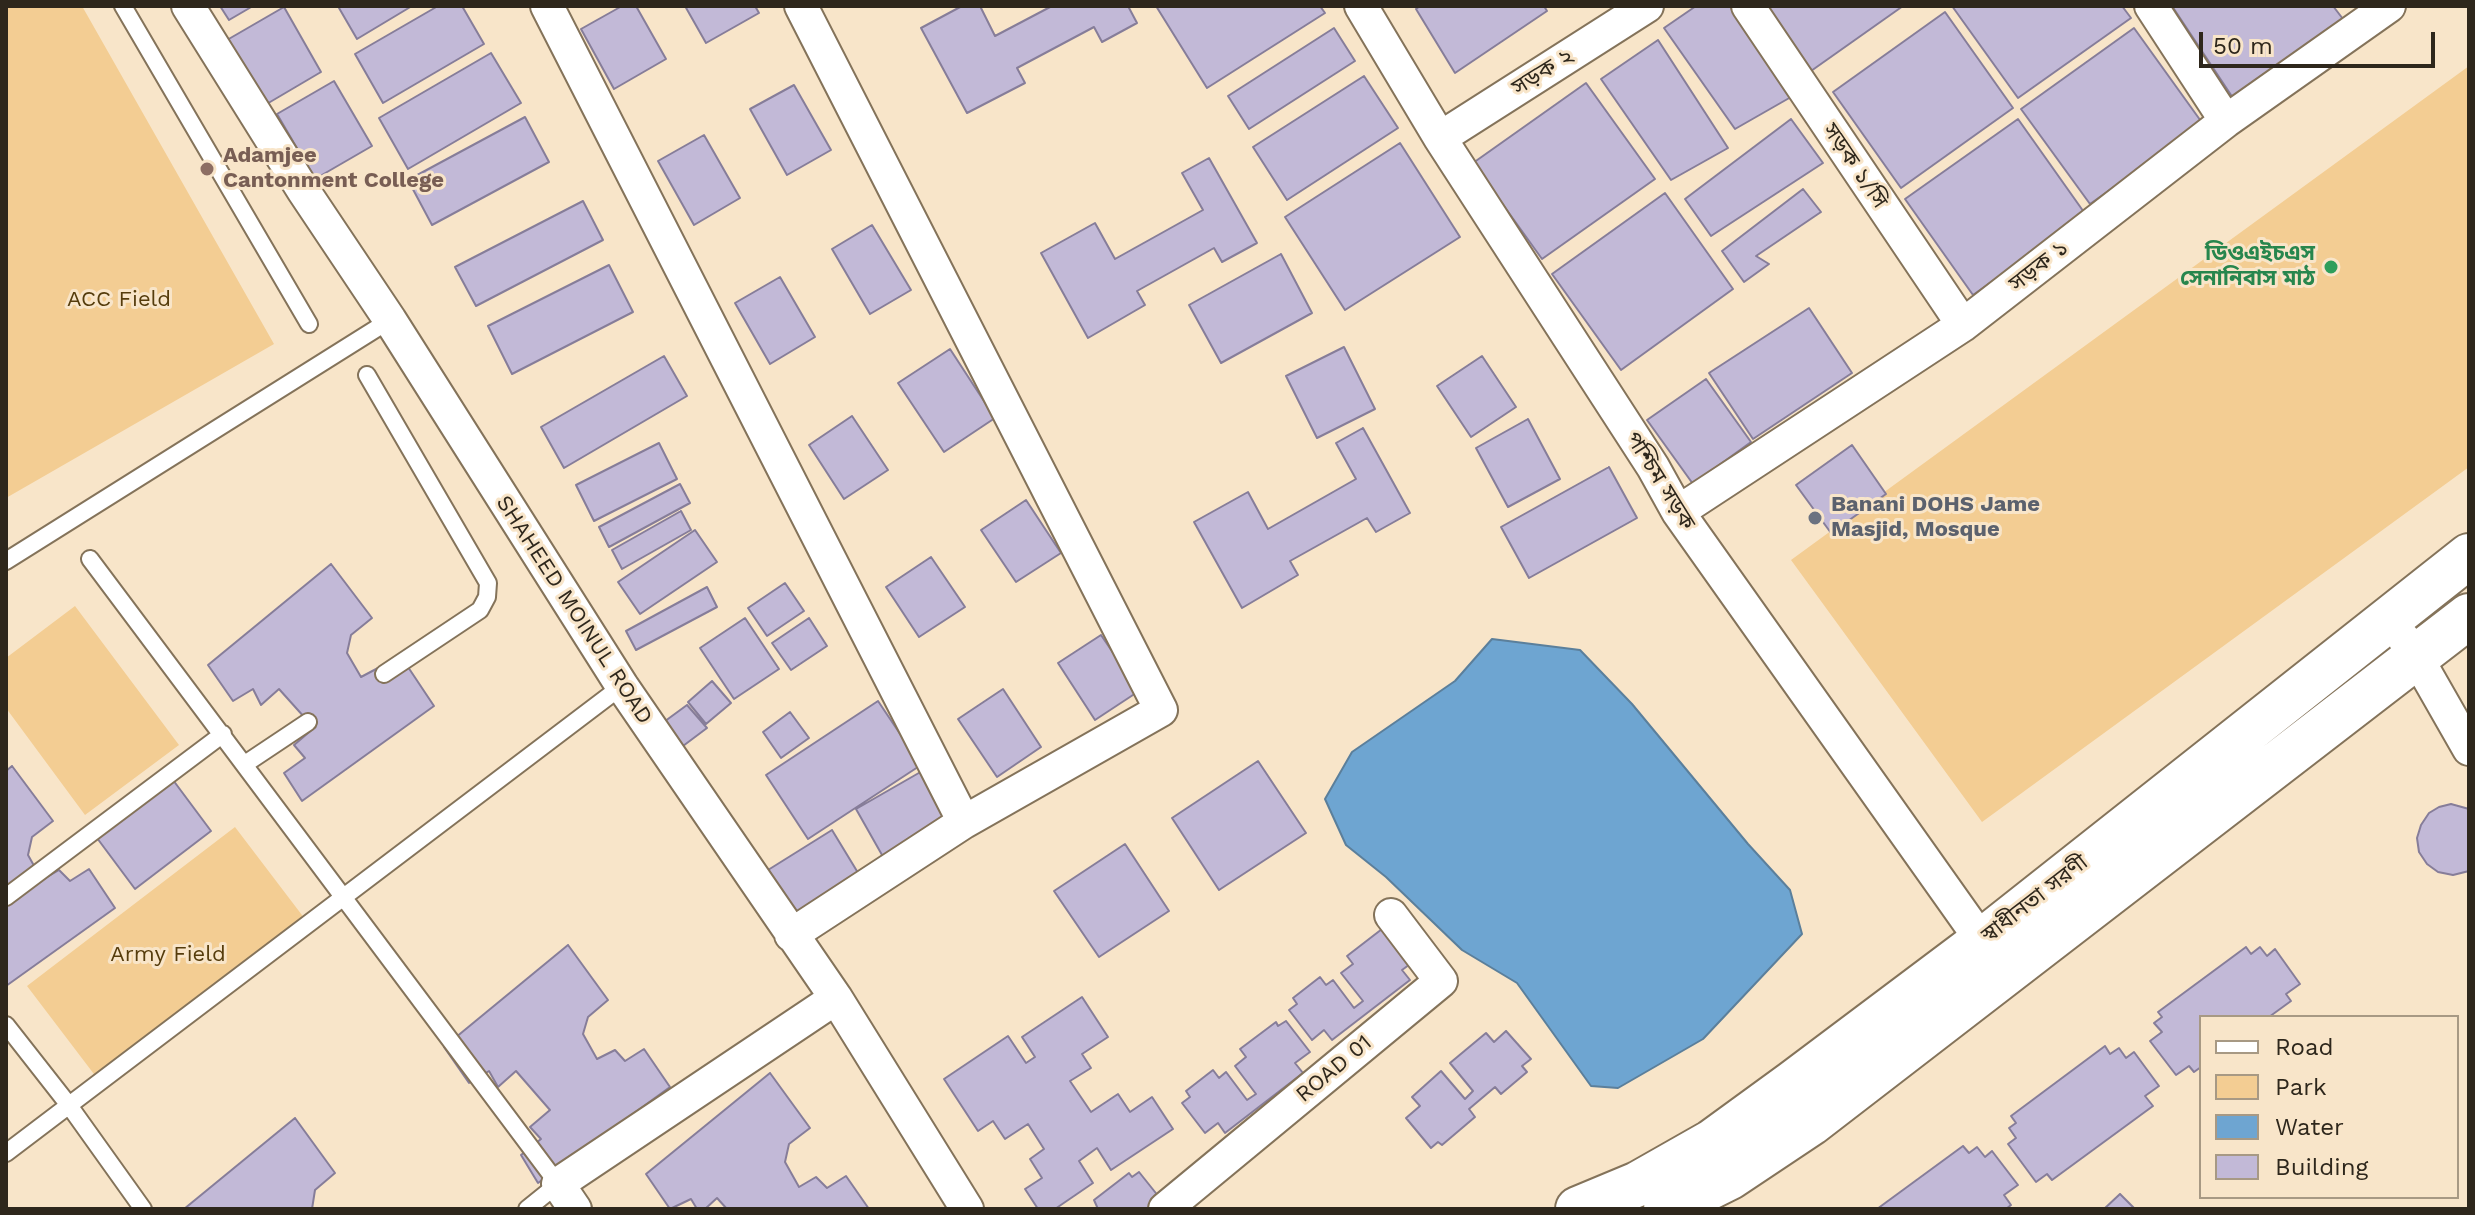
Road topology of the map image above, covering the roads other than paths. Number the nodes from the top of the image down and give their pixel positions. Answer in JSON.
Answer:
{"nodes":[{"id":1,"x":123,"y":6,"type":"edge"},
{"id":2,"x":188,"y":6,"type":"edge"},
{"id":3,"x":547,"y":6,"type":"edge"},
{"id":4,"x":801,"y":6,"type":"edge"},
{"id":5,"x":1361,"y":6,"type":"edge"},
{"id":6,"x":1647,"y":6,"type":"edge"},
{"id":7,"x":1748,"y":6,"type":"edge"},
{"id":8,"x":2151,"y":6,"type":"edge"},
{"id":9,"x":2389,"y":6,"type":"edge"},
{"id":10,"x":2226,"y":121,"type":"junction"},
{"id":11,"x":1440,"y":138,"type":"junction"},
{"id":12,"x":390,"y":320,"type":"junction"},
{"id":13,"x":309,"y":324,"type":"dead end"},
{"id":14,"x":1963,"y":325,"type":"junction"},
{"id":15,"x":367,"y":375,"type":"dead end"},
{"id":16,"x":1678,"y":512,"type":"junction"},
{"id":17,"x":2469,"y":556,"type":"edge"},
{"id":18,"x":90,"y":559,"type":"dead end"},
{"id":19,"x":6,"y":561,"type":"edge"},
{"id":20,"x":2469,"y":616,"type":"edge"},
{"id":21,"x":2389,"y":621,"type":"junction"},
{"id":22,"x":2417,"y":658,"type":"junction"},
{"id":23,"x":384,"y":674,"type":"dead end"},
{"id":24,"x":622,"y":686,"type":"junction"},
{"id":25,"x":308,"y":722,"type":"dead end"},
{"id":26,"x":223,"y":734,"type":"junction"},
{"id":27,"x":2469,"y":749,"type":"edge"},
{"id":28,"x":245,"y":764,"type":"junction"},
{"id":29,"x":964,"y":822,"type":"junction"},
{"id":30,"x":6,"y":897,"type":"edge"},
{"id":31,"x":343,"y":897,"type":"junction"},
{"id":32,"x":1391,"y":915,"type":"dead end"},
{"id":33,"x":791,"y":935,"type":"junction"},
{"id":34,"x":1982,"y":941,"type":"junction"},
{"id":35,"x":836,"y":998,"type":"junction"},
{"id":36,"x":6,"y":1025,"type":"edge"},
{"id":37,"x":68,"y":1104,"type":"junction"},
{"id":38,"x":6,"y":1153,"type":"edge"},
{"id":39,"x":567,"y":1197,"type":"edge"},
{"id":40,"x":143,"y":1209,"type":"edge"},
{"id":41,"x":527,"y":1209,"type":"edge"},
{"id":42,"x":967,"y":1209,"type":"edge"},
{"id":43,"x":1165,"y":1209,"type":"edge"},
{"id":44,"x":1578,"y":1209,"type":"edge"},
{"id":45,"x":1666,"y":1209,"type":"edge"}],
"edges":[{"from":1,"to":13,"type":"lane"},
{"from":2,"to":12,"type":"street","name":"SHAHEED MOINUL ROAD"},
{"from":3,"to":29,"type":"street"},
{"from":4,"to":29,"type":"street"},
{"from":5,"to":11,"type":"street","name":"পশ্চিম সড়ক"},
{"from":6,"to":11,"type":"street","name":"সড়ক ২"},
{"from":7,"to":14,"type":"street","name":"সড়ক ১/সি"},
{"from":8,"to":10,"type":"street"},
{"from":9,"to":10,"type":"street","name":"সড়ক ১"},
{"from":10,"to":14,"type":"street","name":"সড়ক ১"},
{"from":11,"to":16,"type":"street","name":"পশ্চিম সড়ক"},
{"from":12,"to":19,"type":"lane"},
{"from":12,"to":24,"type":"street","name":"SHAHEED MOINUL ROAD"},
{"from":14,"to":16,"type":"street","name":"সড়ক ১"},
{"from":15,"to":23,"type":"lane"},
{"from":16,"to":34,"type":"street","name":"পশ্চিম সড়ক"},
{"from":17,"to":21,"type":"main road","name":"স্বাধীনতা সরণী"},
{"from":18,"to":26,"type":"lane"},
{"from":20,"to":22,"type":"main road","name":"স্বাধীনতা সরণী"},
{"from":21,"to":22,"type":"street"},
{"from":21,"to":34,"type":"main road","name":"স্বাধীনতা সরণী"},
{"from":22,"to":27,"type":"street"},
{"from":22,"to":45,"type":"main road","name":"স্বাধীনতা সরণী"},
{"from":24,"to":31,"type":"lane"},
{"from":24,"to":33,"type":"street","name":"SHAHEED MOINUL ROAD"},
{"from":25,"to":28,"type":"lane"},
{"from":26,"to":28,"type":"lane"},
{"from":26,"to":30,"type":"lane"},
{"from":28,"to":31,"type":"lane"},
{"from":29,"to":33,"type":"street"},
{"from":31,"to":37,"type":"lane"},
{"from":31,"to":39,"type":"lane"},
{"from":32,"to":43,"type":"street","name":"ROAD 01"},
{"from":33,"to":35,"type":"street","name":"SHAHEED MOINUL ROAD"},
{"from":34,"to":44,"type":"main road","name":"স্বাধীনতা সরণী"},
{"from":35,"to":39,"type":"street"},
{"from":35,"to":42,"type":"street","name":"SHAHEED MOINUL ROAD"},
{"from":36,"to":37,"type":"lane"},
{"from":37,"to":38,"type":"lane"},
{"from":37,"to":40,"type":"lane"},
{"from":39,"to":41,"type":"lane"}]}
